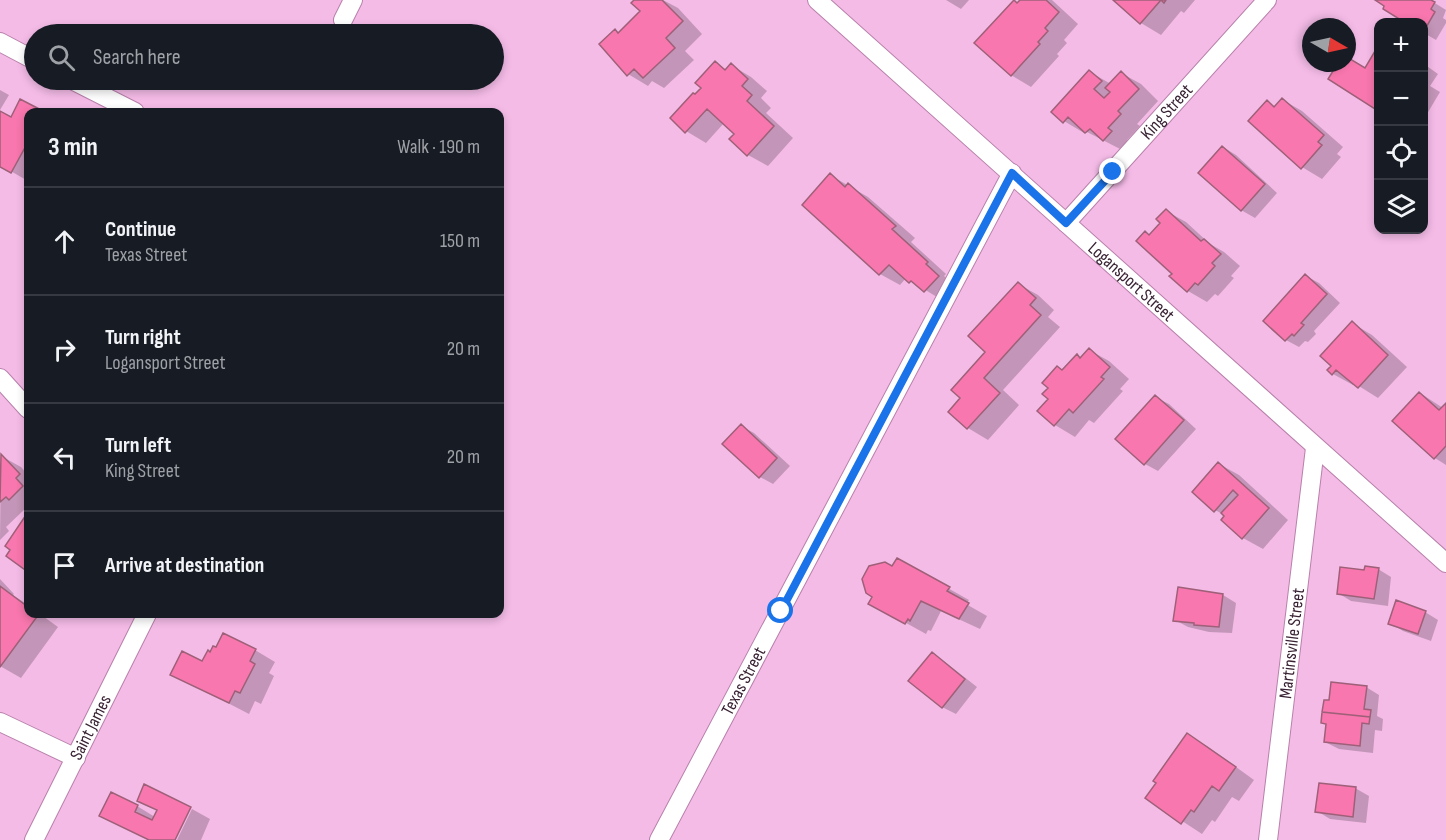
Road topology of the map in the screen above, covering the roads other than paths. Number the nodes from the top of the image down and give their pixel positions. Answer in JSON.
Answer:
{"nodes":[{"id":1,"x":353,"y":0,"type":"edge"},
{"id":2,"x":817,"y":0,"type":"edge"},
{"id":3,"x":1267,"y":0,"type":"edge"},
{"id":4,"x":343,"y":20,"type":"dead end"},
{"id":5,"x":0,"y":42,"type":"edge"},
{"id":6,"x":24,"y":55,"type":"edge"},
{"id":7,"x":92,"y":90,"type":"edge"},
{"id":8,"x":127,"y":108,"type":"edge"},
{"id":9,"x":1012,"y":173,"type":"junction"},
{"id":10,"x":1066,"y":223,"type":"junction"},
{"id":11,"x":0,"y":378,"type":"edge"},
{"id":12,"x":24,"y":405,"type":"edge"},
{"id":13,"x":1315,"y":448,"type":"junction"},
{"id":14,"x":1446,"y":563,"type":"edge"},
{"id":15,"x":145,"y":618,"type":"edge"},
{"id":16,"x":0,"y":722,"type":"edge"},
{"id":17,"x":76,"y":758,"type":"junction"},
{"id":18,"x":34,"y":840,"type":"edge"},
{"id":19,"x":659,"y":840,"type":"edge"},
{"id":20,"x":1268,"y":840,"type":"edge"}],
"edges":[{"from":1,"to":4,"type":"street"},
{"from":2,"to":9,"type":"street","name":"Logansport Street"},
{"from":3,"to":10,"type":"street","name":"King Street"},
{"from":5,"to":6,"type":"street"},
{"from":7,"to":8,"type":"street"},
{"from":9,"to":10,"type":"street","name":"Logansport Street"},
{"from":9,"to":19,"type":"street","name":"Texas Street"},
{"from":10,"to":13,"type":"street","name":"Logansport Street"},
{"from":11,"to":12,"type":"street"},
{"from":13,"to":14,"type":"street","name":"Logansport Street"},
{"from":13,"to":20,"type":"street","name":"Martinsville Street"},
{"from":15,"to":17,"type":"street","name":"Saint James"},
{"from":16,"to":17,"type":"street"},
{"from":17,"to":18,"type":"street","name":"Saint James"}]}
